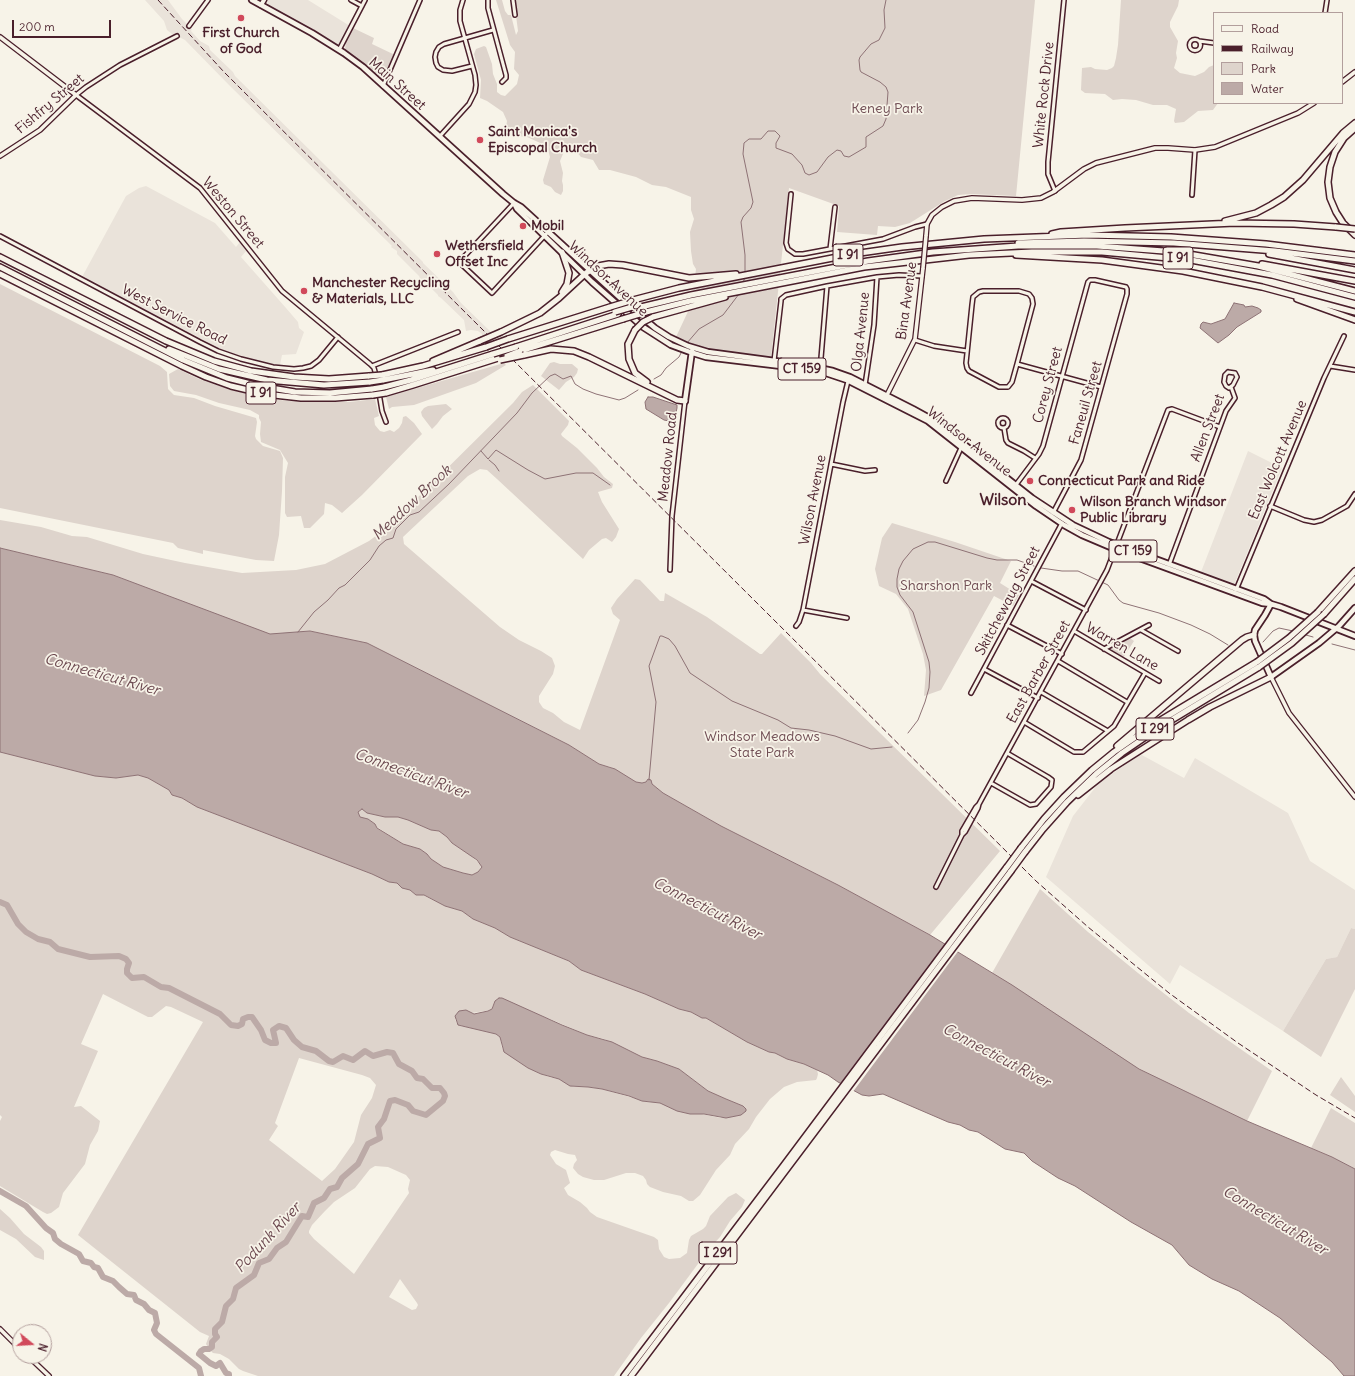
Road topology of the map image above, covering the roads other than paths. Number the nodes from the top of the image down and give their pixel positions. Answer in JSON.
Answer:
{"nodes":[{"id":1,"x":208,"y":0,"type":"edge"},
{"id":2,"x":252,"y":0,"type":"edge"},
{"id":3,"x":351,"y":0,"type":"edge"},
{"id":4,"x":365,"y":0,"type":"edge"},
{"id":5,"x":420,"y":0,"type":"edge"},
{"id":6,"x":463,"y":0,"type":"edge"},
{"id":7,"x":488,"y":0,"type":"edge"},
{"id":8,"x":513,"y":0,"type":"edge"},
{"id":9,"x":1064,"y":0,"type":"edge"},
{"id":10,"x":1327,"y":0,"type":"edge"},
{"id":11,"x":263,"y":2,"type":"edge"},
{"id":12,"x":362,"y":6,"type":"junction"},
{"id":13,"x":1325,"y":12,"type":"edge"},
{"id":14,"x":515,"y":15,"type":"dead end"},
{"id":15,"x":189,"y":26,"type":"dead end"},
{"id":16,"x":493,"y":30,"type":"junction"},
{"id":17,"x":177,"y":36,"type":"dead end"},
{"id":18,"x":0,"y":37,"type":"edge"},
{"id":19,"x":464,"y":38,"type":"junction"},
{"id":20,"x":1199,"y":41,"type":"dead end"},
{"id":21,"x":1213,"y":42,"type":"edge"},
{"id":22,"x":339,"y":50,"type":"junction"},
{"id":23,"x":472,"y":66,"type":"junction"},
{"id":24,"x":1355,"y":72,"type":"edge"},
{"id":25,"x":1343,"y":81,"type":"edge"},
{"id":26,"x":502,"y":82,"type":"dead end"},
{"id":27,"x":383,"y":86,"type":"junction"},
{"id":28,"x":76,"y":95,"type":"junction"},
{"id":29,"x":1312,"y":104,"type":"edge"},
{"id":30,"x":1355,"y":123,"type":"edge"},
{"id":31,"x":1355,"y":128,"type":"edge"},
{"id":32,"x":440,"y":136,"type":"junction"},
{"id":33,"x":1195,"y":150,"type":"junction"},
{"id":34,"x":0,"y":156,"type":"edge"},
{"id":35,"x":1055,"y":191,"type":"junction"},
{"id":36,"x":791,"y":194,"type":"dead end"},
{"id":37,"x":1192,"y":195,"type":"dead end"},
{"id":38,"x":514,"y":203,"type":"junction"},
{"id":39,"x":834,"y":207,"type":"dead end"},
{"id":40,"x":927,"y":224,"type":"junction"},
{"id":41,"x":1202,"y":224,"type":"junction"},
{"id":42,"x":1355,"y":229,"type":"edge"},
{"id":43,"x":547,"y":234,"type":"junction"},
{"id":44,"x":1355,"y":235,"type":"edge"},
{"id":45,"x":0,"y":236,"type":"edge"},
{"id":46,"x":1046,"y":236,"type":"junction"},
{"id":47,"x":1191,"y":244,"type":"junction"},
{"id":48,"x":830,"y":249,"type":"junction"},
{"id":49,"x":564,"y":250,"type":"junction"},
{"id":50,"x":997,"y":253,"type":"junction"},
{"id":51,"x":1355,"y":255,"type":"edge"},
{"id":52,"x":0,"y":257,"type":"edge"},
{"id":53,"x":1220,"y":259,"type":"junction"},
{"id":54,"x":1355,"y":261,"type":"edge"},
{"id":55,"x":0,"y":263,"type":"edge"},
{"id":56,"x":0,"y":267,"type":"edge"},
{"id":57,"x":589,"y":270,"type":"junction"},
{"id":58,"x":1355,"y":270,"type":"edge"},
{"id":59,"x":0,"y":274,"type":"edge"},
{"id":60,"x":584,"y":274,"type":"junction"},
{"id":61,"x":732,"y":276,"type":"junction"},
{"id":62,"x":922,"y":276,"type":"junction"},
{"id":63,"x":877,"y":277,"type":"junction"},
{"id":64,"x":760,"y":280,"type":"junction"},
{"id":65,"x":1355,"y":281,"type":"edge"},
{"id":66,"x":827,"y":286,"type":"junction"},
{"id":67,"x":1256,"y":286,"type":"junction"},
{"id":68,"x":1127,"y":289,"type":"joint"},
{"id":69,"x":1355,"y":291,"type":"edge"},
{"id":70,"x":722,"y":297,"type":"junction"},
{"id":71,"x":1355,"y":297,"type":"edge"},
{"id":72,"x":555,"y":302,"type":"junction"},
{"id":73,"x":1355,"y":312,"type":"edge"},
{"id":74,"x":1355,"y":320,"type":"edge"},
{"id":75,"x":458,"y":332,"type":"dead end"},
{"id":76,"x":1344,"y":336,"type":"dead end"},
{"id":77,"x":338,"y":337,"type":"junction"},
{"id":78,"x":915,"y":340,"type":"junction"},
{"id":79,"x":687,"y":349,"type":"junction"},
{"id":80,"x":967,"y":351,"type":"junction"},
{"id":81,"x":492,"y":352,"type":"junction"},
{"id":82,"x":522,"y":353,"type":"junction"},
{"id":83,"x":774,"y":363,"type":"junction"},
{"id":84,"x":1017,"y":364,"type":"junction"},
{"id":85,"x":372,"y":366,"type":"junction"},
{"id":86,"x":424,"y":366,"type":"junction"},
{"id":87,"x":1330,"y":366,"type":"junction"},
{"id":88,"x":820,"y":370,"type":"junction"},
{"id":89,"x":1355,"y":370,"type":"edge"},
{"id":90,"x":1062,"y":376,"type":"junction"},
{"id":91,"x":383,"y":378,"type":"junction"},
{"id":92,"x":370,"y":379,"type":"junction"},
{"id":93,"x":849,"y":379,"type":"junction"},
{"id":94,"x":864,"y":387,"type":"junction"},
{"id":95,"x":1101,"y":387,"type":"junction"},
{"id":96,"x":1231,"y":387,"type":"junction"},
{"id":97,"x":385,"y":390,"type":"junction"},
{"id":98,"x":886,"y":398,"type":"junction"},
{"id":99,"x":685,"y":401,"type":"junction"},
{"id":100,"x":386,"y":422,"type":"dead end"},
{"id":101,"x":1220,"y":426,"type":"junction"},
{"id":102,"x":1004,"y":428,"type":"dead end"},
{"id":103,"x":949,"y":435,"type":"junction"},
{"id":104,"x":961,"y":448,"type":"junction"},
{"id":105,"x":1035,"y":458,"type":"junction"},
{"id":106,"x":830,"y":464,"type":"junction"},
{"id":107,"x":875,"y":470,"type":"dead end"},
{"id":108,"x":946,"y":481,"type":"dead end"},
{"id":109,"x":1014,"y":487,"type":"junction"},
{"id":110,"x":1355,"y":494,"type":"edge"},
{"id":111,"x":1270,"y":506,"type":"junction"},
{"id":112,"x":1052,"y":515,"type":"junction"},
{"id":113,"x":1063,"y":522,"type":"junction"},
{"id":114,"x":1116,"y":547,"type":"junction"},
{"id":115,"x":1169,"y":566,"type":"junction"},
{"id":116,"x":670,"y":570,"type":"dead end"},
{"id":117,"x":1355,"y":571,"type":"edge"},
{"id":118,"x":1355,"y":579,"type":"edge"},
{"id":119,"x":1031,"y":581,"type":"junction"},
{"id":120,"x":1235,"y":591,"type":"junction"},
{"id":121,"x":1271,"y":604,"type":"junction"},
{"id":122,"x":1355,"y":608,"type":"edge"},
{"id":123,"x":803,"y":610,"type":"junction"},
{"id":124,"x":1086,"y":610,"type":"junction"},
{"id":125,"x":1321,"y":613,"type":"junction"},
{"id":126,"x":847,"y":618,"type":"dead end"},
{"id":127,"x":1007,"y":625,"type":"junction"},
{"id":128,"x":1149,"y":625,"type":"dead end"},
{"id":129,"x":796,"y":626,"type":"dead end"},
{"id":130,"x":1336,"y":629,"type":"junction"},
{"id":131,"x":1141,"y":630,"type":"junction"},
{"id":132,"x":1074,"y":631,"type":"junction"},
{"id":133,"x":1254,"y":634,"type":"junction"},
{"id":134,"x":1355,"y":636,"type":"edge"},
{"id":135,"x":1104,"y":649,"type":"junction"},
{"id":136,"x":1178,"y":651,"type":"dead end"},
{"id":137,"x":1062,"y":654,"type":"junction"},
{"id":138,"x":1058,"y":662,"type":"junction"},
{"id":139,"x":1258,"y":665,"type":"junction"},
{"id":140,"x":984,"y":669,"type":"junction"},
{"id":141,"x":1145,"y":673,"type":"junction"},
{"id":142,"x":1271,"y":677,"type":"junction"},
{"id":143,"x":1159,"y":681,"type":"dead end"},
{"id":144,"x":1041,"y":692,"type":"junction"},
{"id":145,"x":971,"y":693,"type":"dead end"},
{"id":146,"x":1038,"y":698,"type":"junction"},
{"id":147,"x":1128,"y":702,"type":"junction"},
{"id":148,"x":1024,"y":722,"type":"junction"},
{"id":149,"x":1108,"y":731,"type":"junction"},
{"id":150,"x":1007,"y":753,"type":"junction"},
{"id":151,"x":1092,"y":770,"type":"junction"},
{"id":152,"x":991,"y":783,"type":"junction"},
{"id":153,"x":1355,"y":797,"type":"edge"},
{"id":154,"x":1062,"y":807,"type":"junction"},
{"id":155,"x":1023,"y":850,"type":"junction"},
{"id":156,"x":936,"y":887,"type":"dead end"},
{"id":157,"x":813,"y":1131,"type":"junction"},
{"id":158,"x":0,"y":1330,"type":"edge"},
{"id":159,"x":12,"y":1341,"type":"edge"},
{"id":160,"x":36,"y":1364,"type":"edge"},
{"id":161,"x":49,"y":1376,"type":"edge"},
{"id":162,"x":624,"y":1376,"type":"edge"},
{"id":163,"x":631,"y":1376,"type":"edge"}],
"edges":[{"from":1,"to":15,"type":"street"},
{"from":2,"to":11,"type":"main road","name":"Main Street"},
{"from":3,"to":12,"type":"street"},
{"from":4,"to":12,"type":"street"},
{"from":5,"to":27,"type":"street"},
{"from":6,"to":19,"type":"street"},
{"from":7,"to":16,"type":"street"},
{"from":8,"to":14,"type":"street"},
{"from":9,"to":35,"type":"street","name":"White Rock Drive"},
{"from":10,"to":13,"type":"street"},
{"from":11,"to":22,"type":"main road","name":"Main Street"},
{"from":12,"to":22,"type":"street"},
{"from":16,"to":19,"type":"street"},
{"from":16,"to":26,"type":"street"},
{"from":17,"to":28,"type":"street","name":"Fishfry Street"},
{"from":18,"to":28,"type":"street","name":"Weston Street"},
{"from":19,"to":23,"type":"street"},
{"from":19,"to":23,"type":"street"},
{"from":20,"to":21,"type":"street"},
{"from":22,"to":27,"type":"main road","name":"Main Street"},
{"from":23,"to":32,"type":"street"},
{"from":24,"to":25,"type":"street"},
{"from":27,"to":32,"type":"main road","name":"Main Street"},
{"from":28,"to":34,"type":"street","name":"Fishfry Street"},
{"from":28,"to":77,"type":"street","name":"Weston Street"},
{"from":29,"to":33,"type":"street"},
{"from":30,"to":41,"type":"highway"},
{"from":31,"to":44,"type":"highway"},
{"from":32,"to":38,"type":"main road","name":"Main Street","number":"CT 159"},
{"from":33,"to":35,"type":"street"},
{"from":33,"to":37,"type":"street"},
{"from":35,"to":40,"type":"street"},
{"from":36,"to":48,"type":"street"},
{"from":38,"to":43,"type":"main road","name":"Windsor Avenue","number":"CT 159"},
{"from":38,"to":43,"type":"street"},
{"from":39,"to":48,"type":"street"},
{"from":40,"to":48,"type":"street"},
{"from":40,"to":62,"type":"street","name":"Bina Avenue","bridge":true},
{"from":41,"to":42,"type":"highway","bridge":true},
{"from":41,"to":46,"type":"highway"},
{"from":43,"to":49,"type":"main road","name":"Windsor Avenue","number":"CT 159"},
{"from":45,"to":77,"type":"street","name":"West Service Road"},
{"from":46,"to":51,"type":"highway","number":"I 91"},
{"from":46,"to":61,"type":"highway","number":"I 91"},
{"from":47,"to":54,"type":"highway"},
{"from":47,"to":58,"type":"highway"},
{"from":47,"to":64,"type":"highway"},
{"from":49,"to":57,"type":"main road","name":"Windsor Avenue","number":"CT 159"},
{"from":49,"to":60,"type":"main road","name":"Windsor Avenue","number":"CT 159"},
{"from":49,"to":72,"type":"highway"},
{"from":50,"to":67,"type":"highway"},
{"from":50,"to":70,"type":"highway","number":"I 91"},
{"from":50,"to":71,"type":"highway","number":"I 91"},
{"from":52,"to":92,"type":"highway","number":"I 91"},
{"from":53,"to":64,"type":"highway"},
{"from":53,"to":65,"type":"highway"},
{"from":53,"to":69,"type":"highway"},
{"from":55,"to":92,"type":"highway"},
{"from":56,"to":97,"type":"highway","bridge":true},
{"from":57,"to":60,"type":"highway"},
{"from":57,"to":61,"type":"highway"},
{"from":57,"to":79,"type":"main road","name":"Windsor Avenue","number":"CT 159"},
{"from":59,"to":97,"type":"highway","number":"I 91","bridge":true},
{"from":60,"to":72,"type":"highway"},
{"from":60,"to":79,"type":"main road","name":"Windsor Avenue","number":"CT 159"},
{"from":61,"to":86,"type":"highway","number":"I 91","bridge":true},
{"from":62,"to":63,"type":"street"},
{"from":62,"to":78,"type":"street","name":"Bina Avenue"},
{"from":63,"to":66,"type":"street"},
{"from":63,"to":94,"type":"street","name":"Olga Avenue"},
{"from":64,"to":81,"type":"highway","bridge":true},
{"from":66,"to":83,"type":"street"},
{"from":66,"to":88,"type":"street"},
{"from":67,"to":73,"type":"highway"},
{"from":67,"to":74,"type":"highway"},
{"from":68,"to":90,"type":"street","name":"Corey Street"},
{"from":68,"to":95,"type":"street","name":"Faneuil Street"},
{"from":70,"to":82,"type":"highway","number":"I 91","bridge":true},
{"from":70,"to":99,"type":"highway","bridge":true},
{"from":72,"to":86,"type":"highway","bridge":true},
{"from":75,"to":85,"type":"street"},
{"from":76,"to":87,"type":"street","name":"East Wolcott Avenue"},
{"from":77,"to":85,"type":"street","name":"Weston Street"},
{"from":78,"to":80,"type":"street"},
{"from":78,"to":98,"type":"street","name":"Bina Avenue"},
{"from":79,"to":83,"type":"main road","name":"Windsor Avenue","number":"CT 159"},
{"from":79,"to":99,"type":"main road","name":"Meadow Road"},
{"from":80,"to":84,"type":"street"},
{"from":80,"to":84,"type":"street"},
{"from":81,"to":91,"type":"highway"},
{"from":81,"to":97,"type":"highway"},
{"from":82,"to":97,"type":"highway","number":"I 91","bridge":true},
{"from":82,"to":99,"type":"highway"},
{"from":83,"to":88,"type":"main road","name":"Windsor Avenue","number":"CT 159"},
{"from":84,"to":90,"type":"street"},
{"from":85,"to":100,"type":"street"},
{"from":86,"to":91,"type":"highway","number":"I 91"},
{"from":87,"to":89,"type":"street"},
{"from":87,"to":111,"type":"street","name":"East Wolcott Avenue"},
{"from":88,"to":93,"type":"main road","name":"Windsor Avenue","number":"CT 159"},
{"from":90,"to":95,"type":"street"},
{"from":90,"to":105,"type":"street","name":"Corey Street"},
{"from":91,"to":92,"type":"highway","number":"I 91","bridge":true},
{"from":93,"to":94,"type":"main road","name":"Windsor Avenue","number":"CT 159"},
{"from":93,"to":106,"type":"street","name":"Wilson Avenue"},
{"from":94,"to":98,"type":"main road","name":"Windsor Avenue","number":"CT 159"},
{"from":95,"to":112,"type":"street","name":"Faneuil Street"},
{"from":96,"to":96,"type":"street"},
{"from":96,"to":101,"type":"street","name":"Allen Street"},
{"from":98,"to":103,"type":"main road","name":"Windsor Avenue","number":"CT 159"},
{"from":99,"to":116,"type":"street","name":"Meadow Road"},
{"from":101,"to":114,"type":"street","name":"East Barber Street"},
{"from":101,"to":115,"type":"street","name":"Allen Street"},
{"from":102,"to":105,"type":"street"},
{"from":103,"to":104,"type":"main road","name":"Windsor Avenue","number":"CT 159"},
{"from":103,"to":109,"type":"main road","name":"Windsor Avenue","number":"CT 159"},
{"from":104,"to":108,"type":"street"},
{"from":104,"to":109,"type":"main road","name":"Windsor Avenue","number":"CT 159"},
{"from":105,"to":109,"type":"street","name":"Corey Street"},
{"from":106,"to":107,"type":"street"},
{"from":106,"to":123,"type":"street","name":"Wilson Avenue"},
{"from":109,"to":112,"type":"main road","name":"Windsor Avenue","number":"CT 159"},
{"from":110,"to":111,"type":"street"},
{"from":111,"to":120,"type":"street","name":"East Wolcott Avenue"},
{"from":112,"to":113,"type":"main road","name":"Windsor Avenue","number":"CT 159"},
{"from":113,"to":114,"type":"main road","name":"Windsor Avenue","number":"CT 159"},
{"from":113,"to":119,"type":"street","name":"Skitchewaug Street"},
{"from":114,"to":115,"type":"main road","name":"Windsor Avenue","number":"CT 159"},
{"from":114,"to":124,"type":"street","name":"East Barber Street"},
{"from":115,"to":120,"type":"main road","name":"Windsor Avenue","number":"CT 159"},
{"from":117,"to":125,"type":"highway","number":"I 291"},
{"from":118,"to":125,"type":"highway","number":"I 291"},
{"from":119,"to":124,"type":"street"},
{"from":119,"to":127,"type":"street","name":"Skitchewaug Street"},
{"from":120,"to":121,"type":"main road","name":"Windsor Avenue","number":"CT 159"},
{"from":121,"to":130,"type":"main road","name":"Windsor Avenue","number":"CT 159"},
{"from":121,"to":133,"type":"main road"},
{"from":122,"to":130,"type":"main road"},
{"from":123,"to":126,"type":"street"},
{"from":123,"to":129,"type":"street","name":"Wilson Avenue"},
{"from":124,"to":132,"type":"street","name":"East Barber Street"},
{"from":125,"to":139,"type":"highway","number":"I 291","bridge":true},
{"from":127,"to":137,"type":"street"},
{"from":127,"to":140,"type":"street","name":"Skitchewaug Street"},
{"from":128,"to":131,"type":"street"},
{"from":130,"to":134,"type":"main road","name":"Windsor Avenue","number":"CT 159"},
{"from":130,"to":142,"type":"main road"},
{"from":131,"to":135,"type":"street"},
{"from":131,"to":136,"type":"street"},
{"from":132,"to":135,"type":"street","name":"Warren Lane"},
{"from":132,"to":137,"type":"street","name":"East Barber Street"},
{"from":133,"to":142,"type":"main road"},
{"from":133,"to":151,"type":"highway"},
{"from":135,"to":141,"type":"street","name":"Warren Lane"},
{"from":137,"to":138,"type":"street","name":"East Barber Street"},
{"from":138,"to":144,"type":"street","name":"East Barber Street"},
{"from":138,"to":147,"type":"street"},
{"from":139,"to":151,"type":"highway","number":"I 291"},
{"from":139,"to":154,"type":"highway","number":"I 291"},
{"from":140,"to":145,"type":"street","name":"Skitchewaug Street"},
{"from":140,"to":146,"type":"street"},
{"from":141,"to":143,"type":"street","name":"Warren Lane"},
{"from":141,"to":147,"type":"street"},
{"from":142,"to":153,"type":"street"},
{"from":142,"to":154,"type":"highway"},
{"from":144,"to":146,"type":"street","name":"East Barber Street"},
{"from":144,"to":149,"type":"street"},
{"from":146,"to":148,"type":"street","name":"East Barber Street"},
{"from":147,"to":149,"type":"street"},
{"from":148,"to":149,"type":"street"},
{"from":148,"to":150,"type":"street","name":"East Barber Street"},
{"from":150,"to":152,"type":"street","name":"East Barber Street"},
{"from":150,"to":152,"type":"street"},
{"from":151,"to":155,"type":"highway","number":"I 291"},
{"from":152,"to":156,"type":"street","name":"East Barber Street"},
{"from":154,"to":155,"type":"highway","number":"I 291"},
{"from":155,"to":157,"type":"highway","number":"I 291","bridge":true},
{"from":157,"to":162,"type":"highway","number":"I 291"},
{"from":157,"to":163,"type":"highway","number":"I 291"},
{"from":158,"to":159,"type":"street"},
{"from":160,"to":161,"type":"street"}]}
